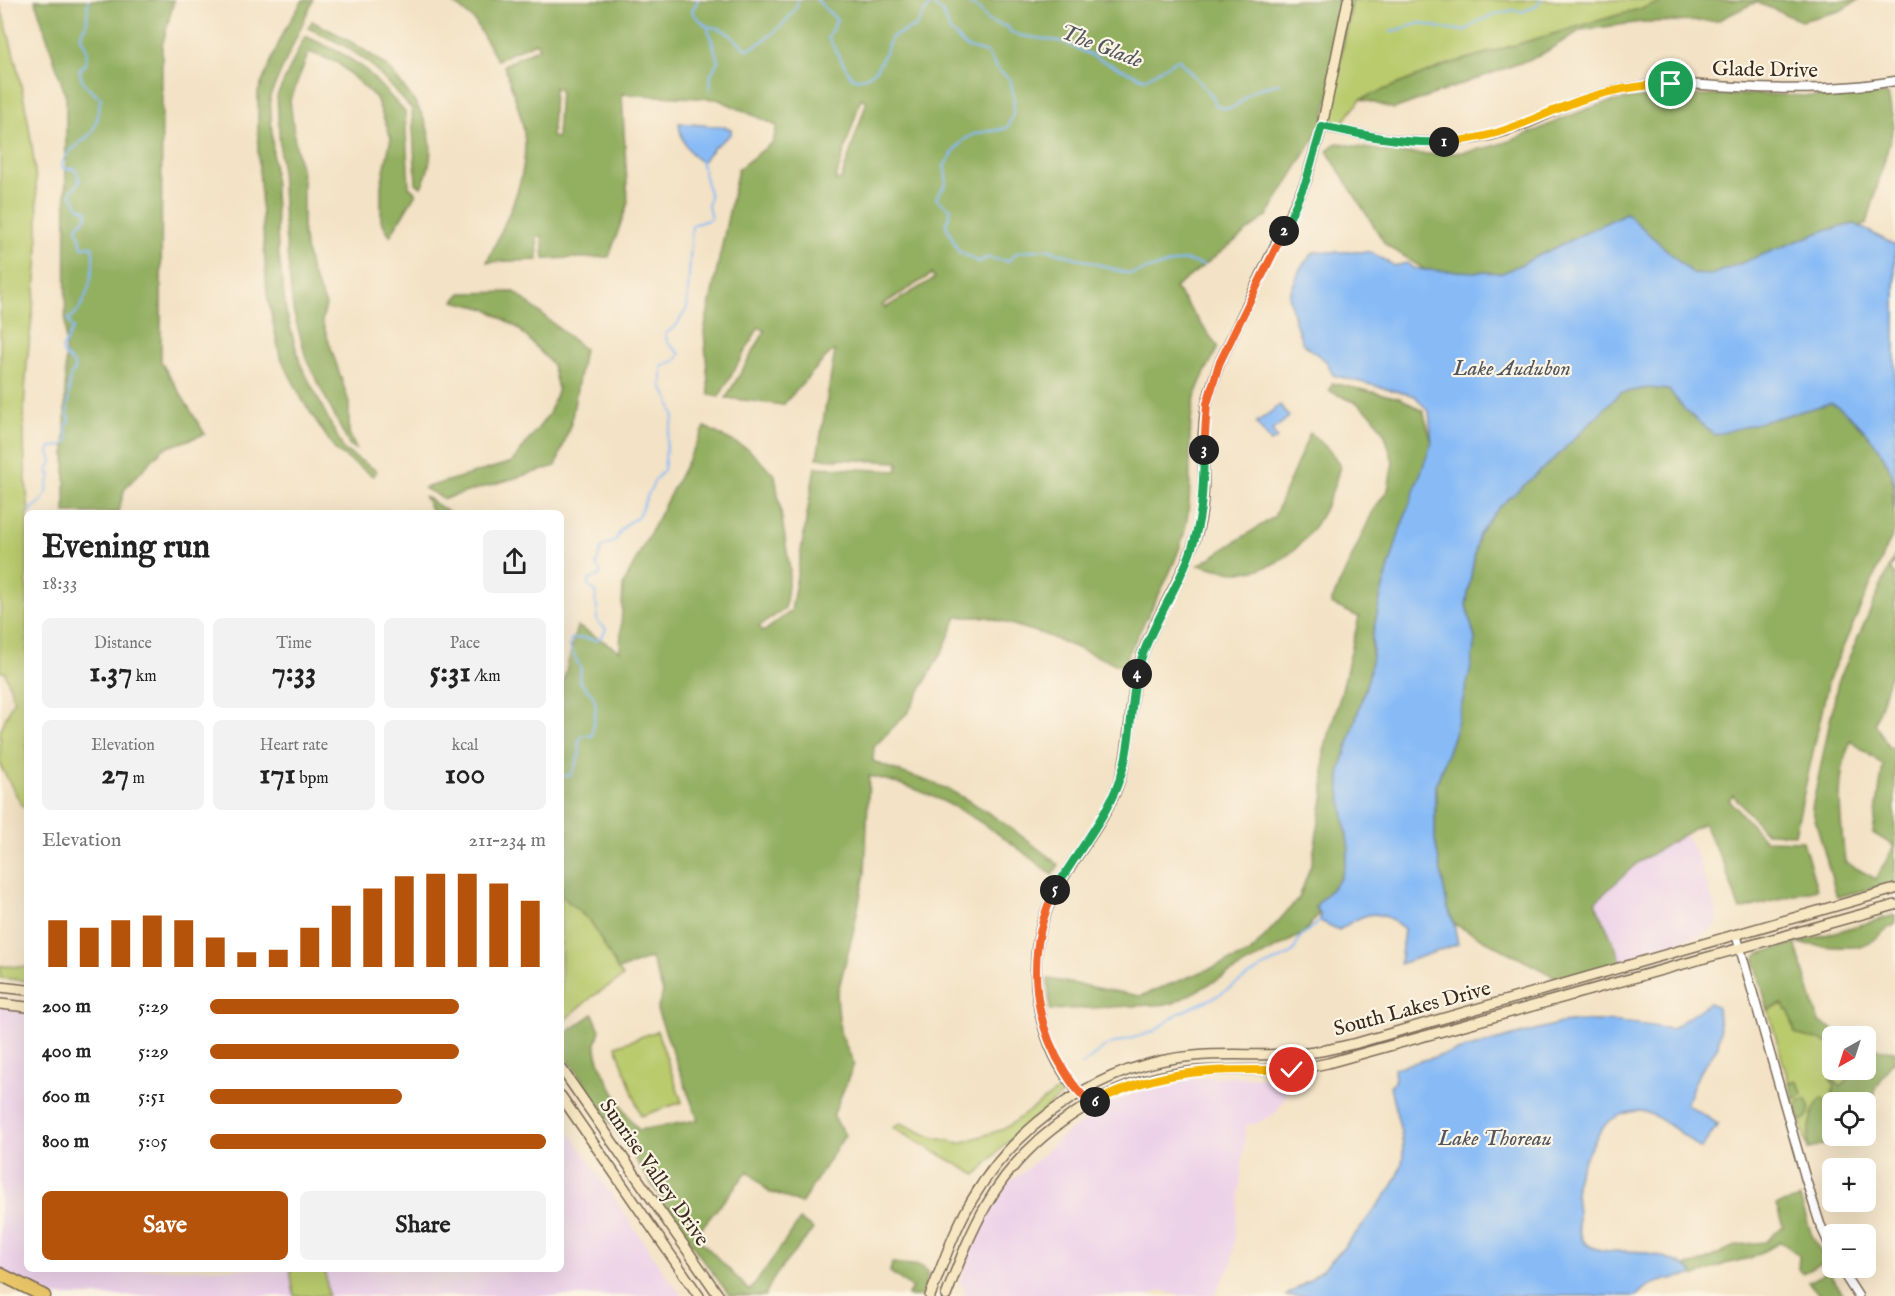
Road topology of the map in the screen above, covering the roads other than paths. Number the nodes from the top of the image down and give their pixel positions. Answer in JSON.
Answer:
{"nodes":[{"id":1,"x":1348,"y":0,"type":"edge"},
{"id":2,"x":1895,"y":81,"type":"edge"},
{"id":3,"x":1322,"y":126,"type":"junction"},
{"id":4,"x":1895,"y":889,"type":"edge"},
{"id":5,"x":1895,"y":905,"type":"edge"},
{"id":6,"x":1736,"y":933,"type":"junction"},
{"id":7,"x":1740,"y":949,"type":"junction"},
{"id":8,"x":0,"y":987,"type":"edge"},
{"id":9,"x":24,"y":990,"type":"edge"},
{"id":10,"x":0,"y":1004,"type":"edge"},
{"id":11,"x":24,"y":1006,"type":"edge"},
{"id":12,"x":564,"y":1072,"type":"edge"},
{"id":13,"x":1079,"y":1094,"type":"junction"},
{"id":14,"x":564,"y":1100,"type":"edge"},
{"id":15,"x":1092,"y":1104,"type":"junction"},
{"id":16,"x":1080,"y":1110,"type":"junction"},
{"id":17,"x":1822,"y":1228,"type":"edge"},
{"id":18,"x":0,"y":1274,"type":"edge"},
{"id":19,"x":1846,"y":1278,"type":"edge"},
{"id":20,"x":44,"y":1296,"type":"edge"},
{"id":21,"x":699,"y":1296,"type":"edge"},
{"id":22,"x":719,"y":1296,"type":"edge"},
{"id":23,"x":930,"y":1296,"type":"edge"},
{"id":24,"x":946,"y":1296,"type":"edge"},
{"id":25,"x":1858,"y":1296,"type":"edge"}],
"edges":[{"from":1,"to":3,"type":"main road"},
{"from":2,"to":3,"type":"street","name":"Glade Drive"},
{"from":3,"to":13,"type":"main road"},
{"from":4,"to":6,"type":"main road","name":"South Lakes Drive"},
{"from":5,"to":7,"type":"main road","name":"South Lakes Drive"},
{"from":6,"to":7,"type":"street"},
{"from":6,"to":13,"type":"main road","name":"South Lakes Drive"},
{"from":7,"to":15,"type":"main road","name":"South Lakes Drive"},
{"from":7,"to":17,"type":"street"},
{"from":8,"to":9,"type":"main road"},
{"from":10,"to":11,"type":"main road"},
{"from":12,"to":22,"type":"main road","name":"Sunrise Valley Drive"},
{"from":13,"to":15,"type":"main road"},
{"from":13,"to":16,"type":"main road"},
{"from":13,"to":23,"type":"main road","name":"South Lakes Drive"},
{"from":14,"to":21,"type":"main road","name":"Sunrise Valley Drive"},
{"from":15,"to":16,"type":"main road","name":"South Lakes Drive"},
{"from":16,"to":24,"type":"main road","name":"South Lakes Drive"},
{"from":18,"to":20,"type":"highway"},
{"from":19,"to":25,"type":"street"}]}
